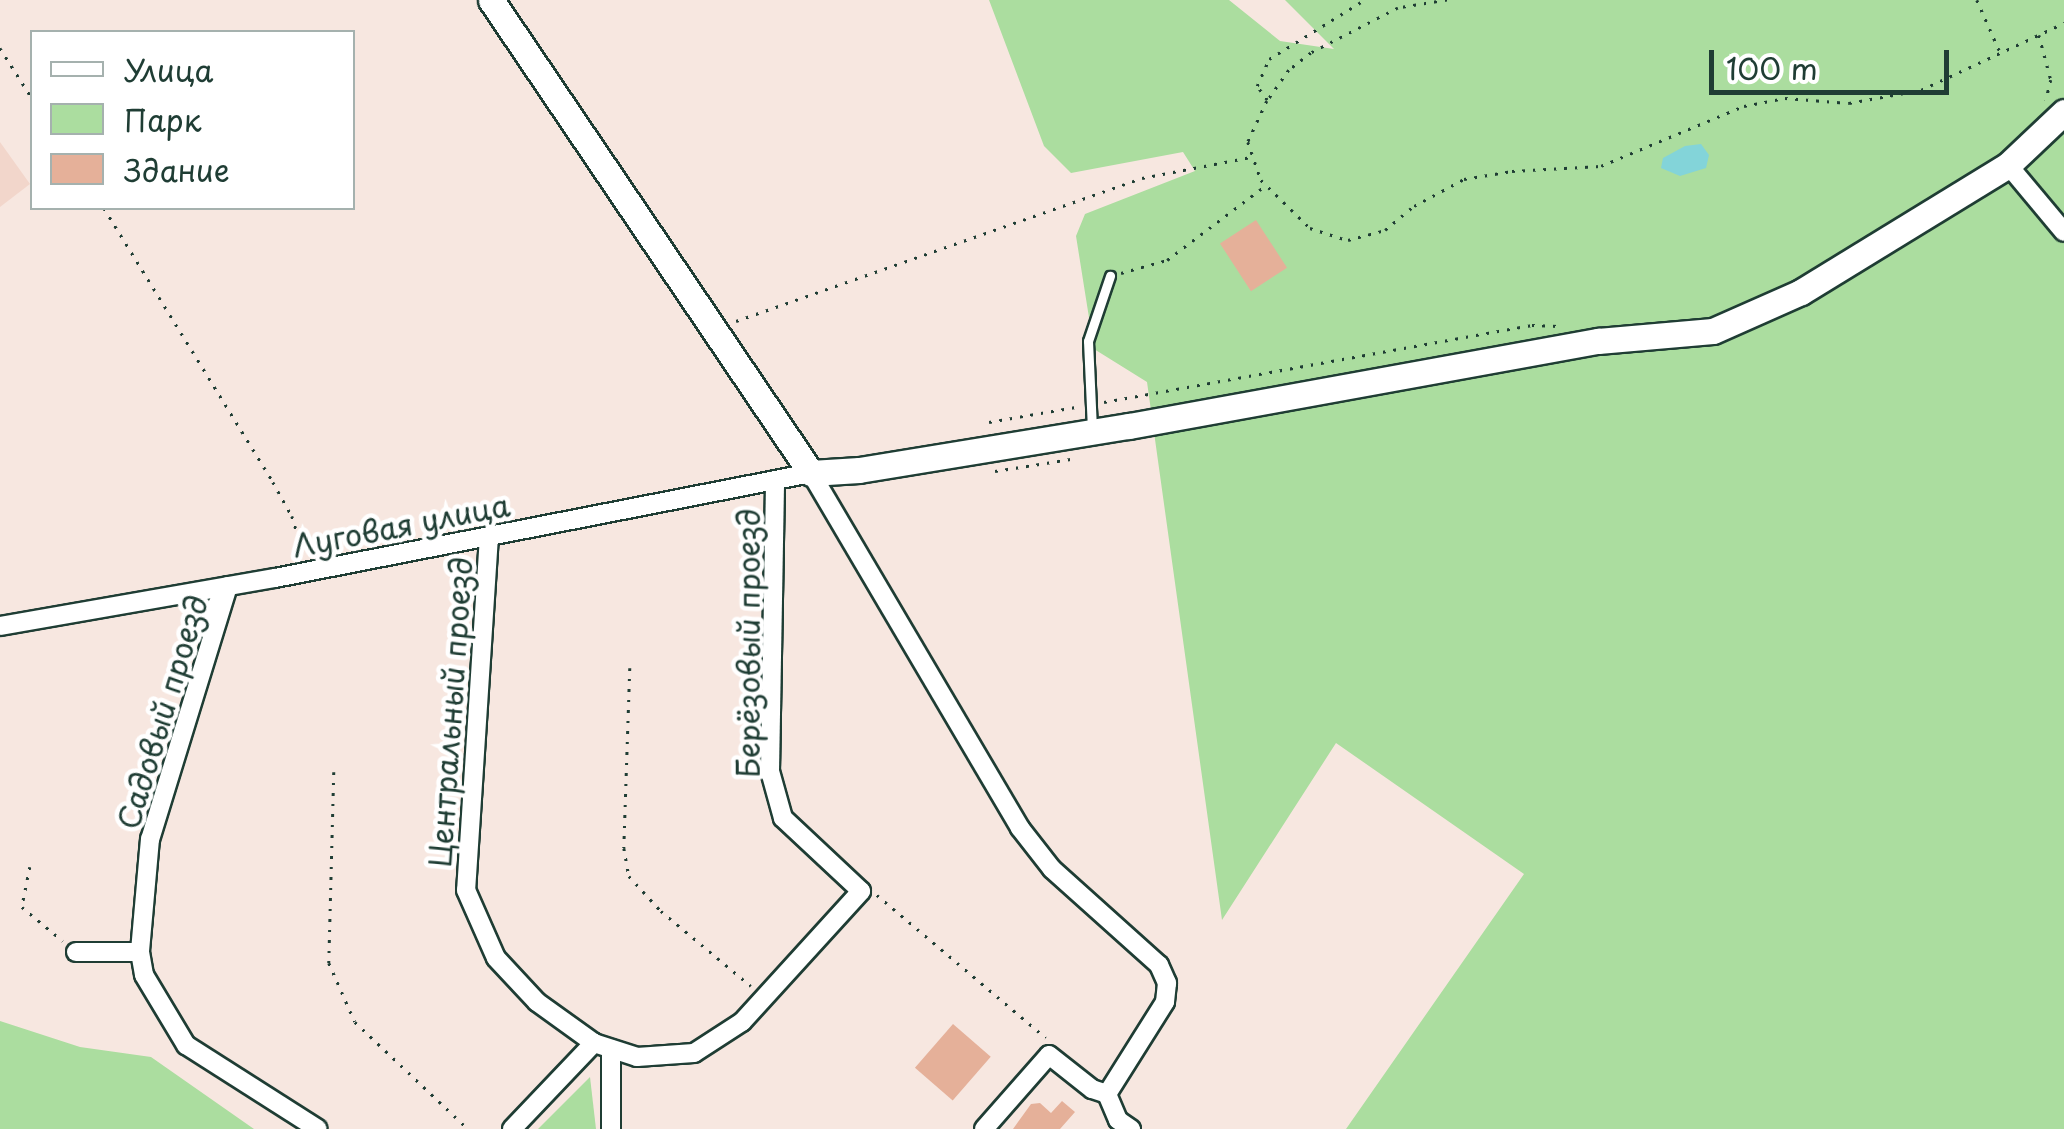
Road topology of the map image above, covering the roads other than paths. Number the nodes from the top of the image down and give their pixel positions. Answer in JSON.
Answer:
{"nodes":[{"id":1,"x":491,"y":0,"type":"edge"},
{"id":2,"x":2064,"y":112,"type":"edge"},
{"id":3,"x":2008,"y":165,"type":"junction"},
{"id":4,"x":2064,"y":232,"type":"edge"},
{"id":5,"x":1110,"y":276,"type":"road end"},
{"id":6,"x":1092,"y":432,"type":"junction"},
{"id":7,"x":811,"y":472,"type":"junction"},
{"id":8,"x":775,"y":480,"type":"junction"},
{"id":9,"x":489,"y":536,"type":"junction"},
{"id":10,"x":223,"y":587,"type":"junction"},
{"id":11,"x":202,"y":624,"type":"dead end"},
{"id":12,"x":0,"y":626,"type":"edge"},
{"id":13,"x":861,"y":891,"type":"joint"},
{"id":14,"x":76,"y":952,"type":"road end"},
{"id":15,"x":140,"y":952,"type":"junction"},
{"id":16,"x":602,"y":1046,"type":"junction"},
{"id":17,"x":1107,"y":1094,"type":"junction"},
{"id":18,"x":318,"y":1129,"type":"edge"},
{"id":19,"x":512,"y":1129,"type":"edge"},
{"id":20,"x":611,"y":1129,"type":"edge"},
{"id":21,"x":984,"y":1129,"type":"edge"},
{"id":22,"x":1132,"y":1129,"type":"edge"}],
"edges":[{"from":1,"to":7,"type":"street"},
{"from":2,"to":3,"type":"street"},
{"from":3,"to":4,"type":"street"},
{"from":3,"to":6,"type":"street"},
{"from":5,"to":6,"type":"lane"},
{"from":6,"to":7,"type":"street"},
{"from":7,"to":8,"type":"street","name":"Луговая улица"},
{"from":7,"to":17,"type":"street"},
{"from":8,"to":9,"type":"street","name":"Луговая улица"},
{"from":8,"to":13,"type":"street","name":"Берёзовый проезд"},
{"from":9,"to":10,"type":"street","name":"Луговая улица"},
{"from":9,"to":16,"type":"street","name":"Центральный проезд"},
{"from":10,"to":11,"type":"lane"},
{"from":10,"to":12,"type":"street","name":"Луговая улица"},
{"from":10,"to":15,"type":"street","name":"Садовый проезд"},
{"from":13,"to":16,"type":"street","name":"Центральный проезд"},
{"from":14,"to":15,"type":"street"},
{"from":15,"to":18,"type":"street","name":"Садовый проезд"},
{"from":16,"to":19,"type":"street"},
{"from":16,"to":20,"type":"street"},
{"from":17,"to":21,"type":"street"},
{"from":17,"to":22,"type":"street"}]}
